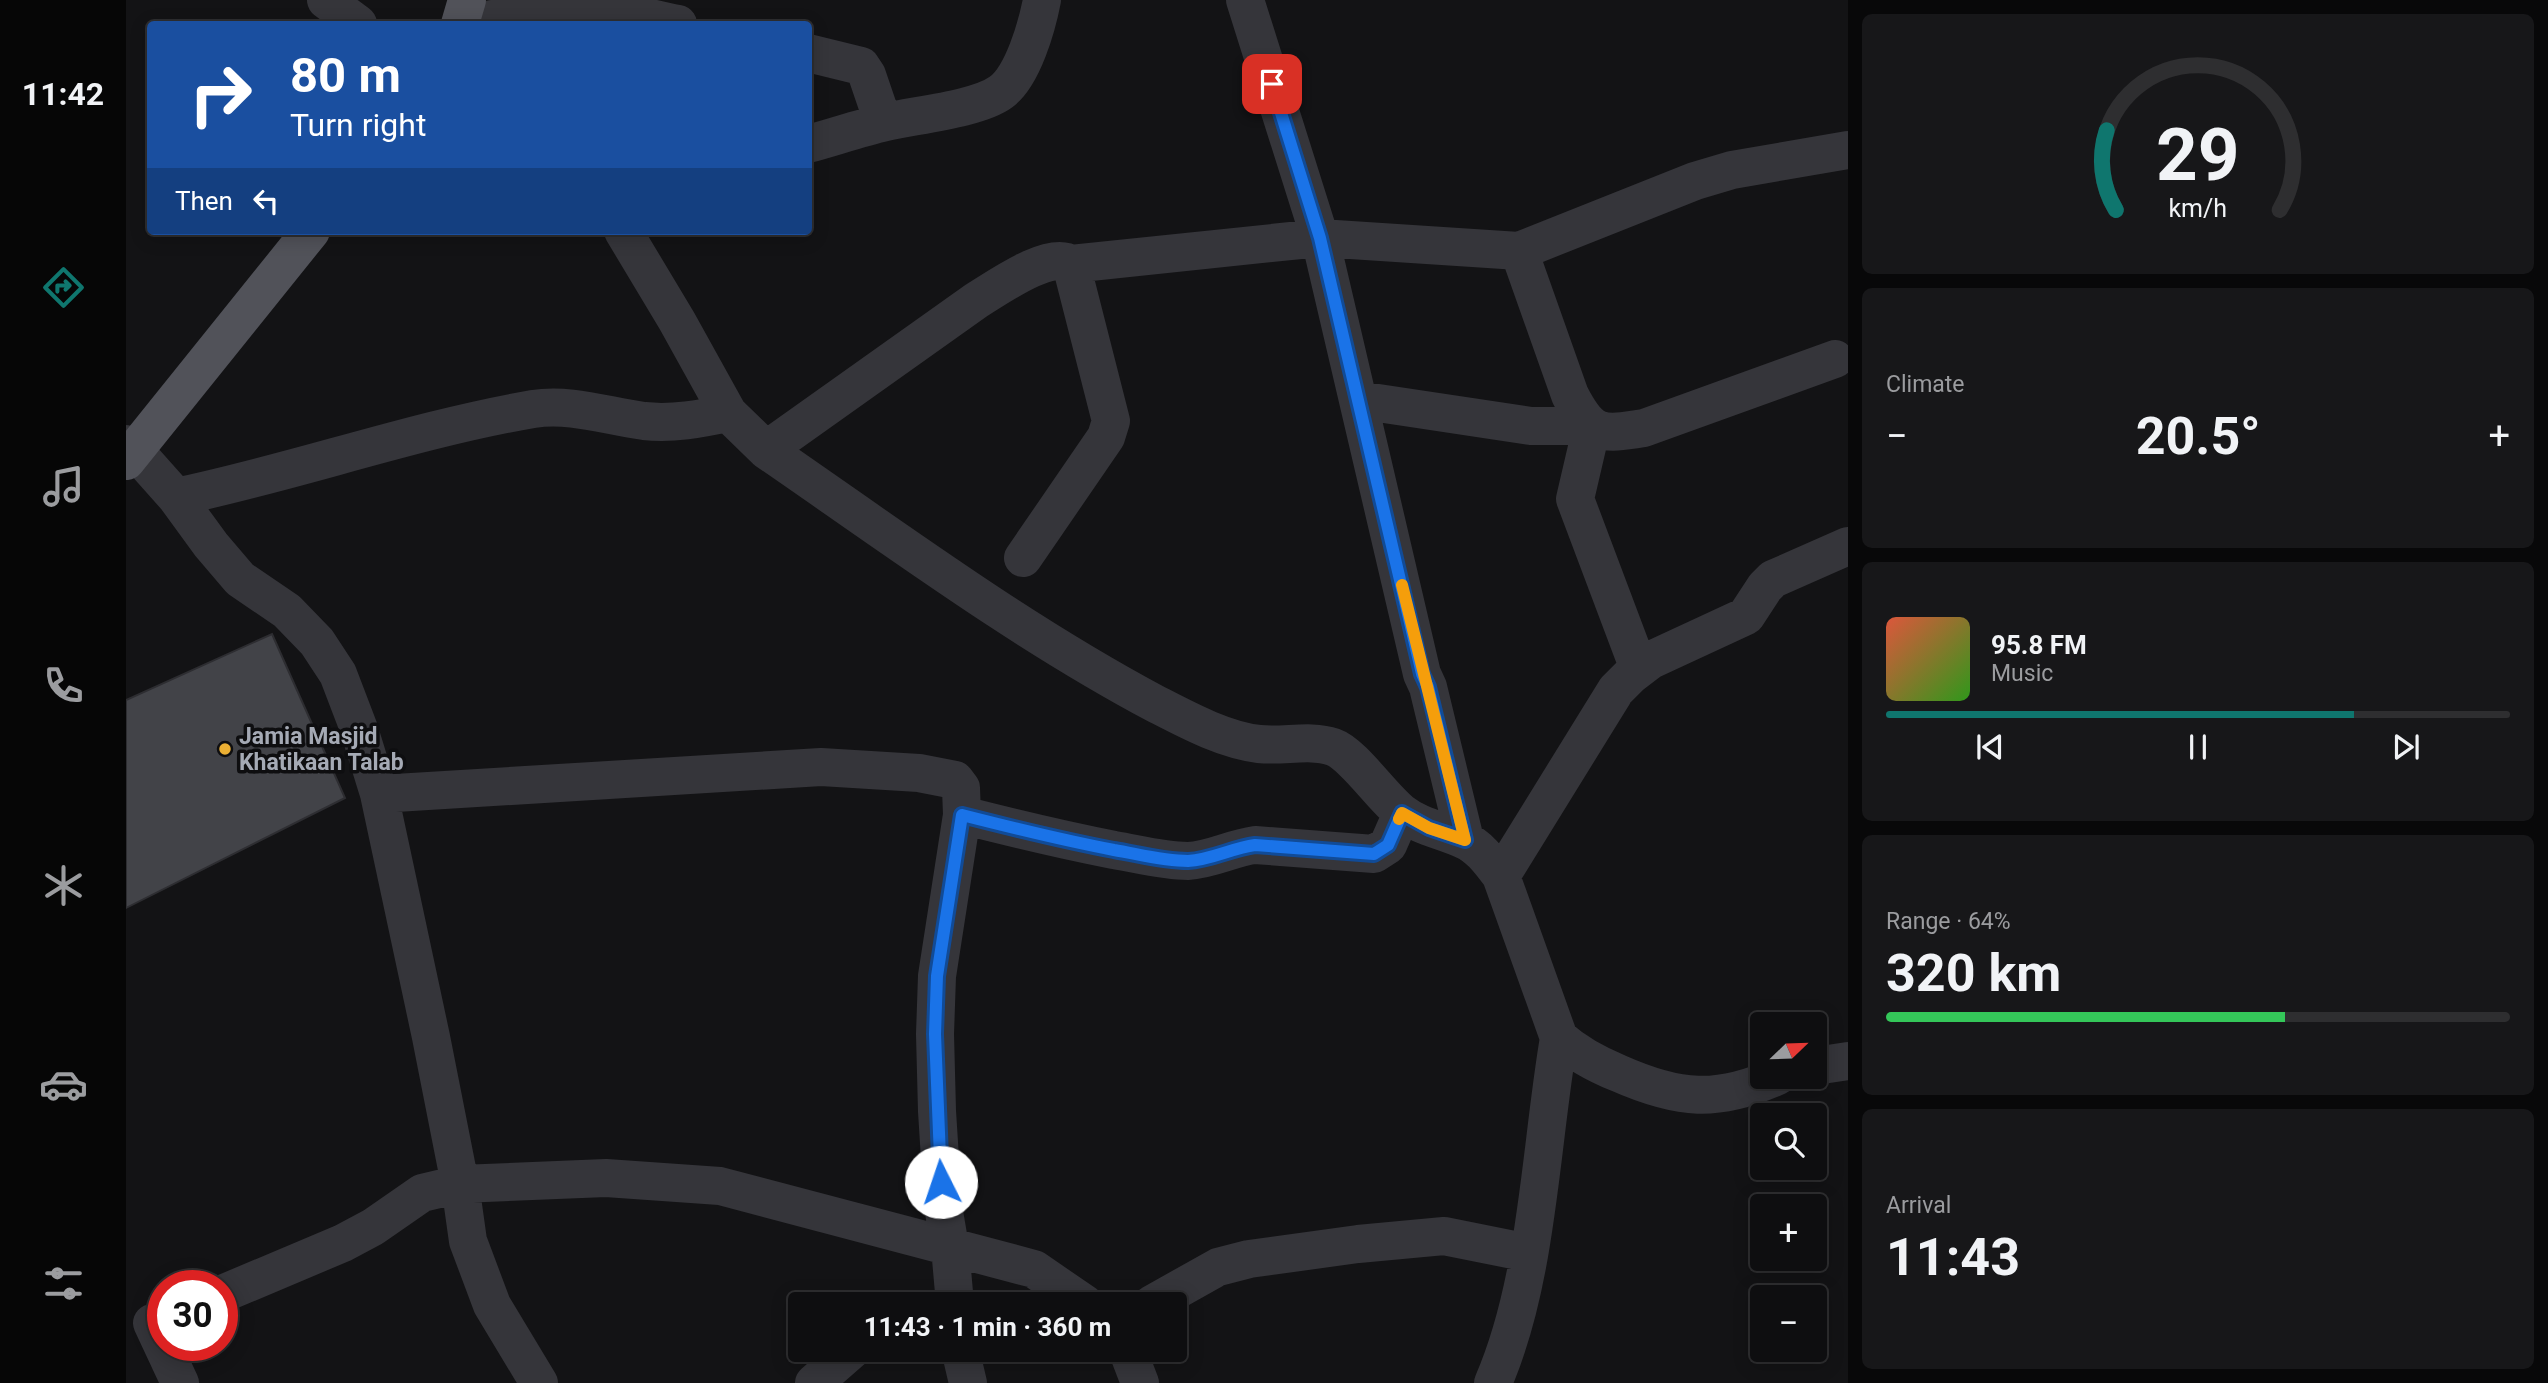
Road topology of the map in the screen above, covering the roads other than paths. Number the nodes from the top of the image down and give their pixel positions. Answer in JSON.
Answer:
{"nodes":[{"id":1,"x":326,"y":0,"type":"edge"},
{"id":2,"x":467,"y":0,"type":"edge"},
{"id":3,"x":1042,"y":0,"type":"edge"},
{"id":4,"x":1251,"y":2,"type":"edge"},
{"id":5,"x":354,"y":21,"type":"edge"},
{"id":6,"x":463,"y":21,"type":"edge"},
{"id":7,"x":480,"y":21,"type":"edge"},
{"id":8,"x":664,"y":21,"type":"edge"},
{"id":9,"x":812,"y":54,"type":"edge"},
{"id":10,"x":883,"y":122,"type":"junction"},
{"id":11,"x":812,"y":143,"type":"edge"},
{"id":12,"x":1848,"y":150,"type":"edge"},
{"id":13,"x":308,"y":235,"type":"edge"},
{"id":14,"x":625,"y":235,"type":"edge"},
{"id":15,"x":1320,"y":238,"type":"junction"},
{"id":16,"x":1519,"y":251,"type":"junction"},
{"id":17,"x":1071,"y":264,"type":"junction"},
{"id":18,"x":1836,"y":359,"type":"dead end"},
{"id":19,"x":1358,"y":400,"type":"junction"},
{"id":20,"x":728,"y":413,"type":"junction"},
{"id":21,"x":1592,"y":426,"type":"junction"},
{"id":22,"x":766,"y":450,"type":"junction"},
{"id":23,"x":129,"y":452,"type":"edge"},
{"id":24,"x":176,"y":497,"type":"junction"},
{"id":25,"x":1848,"y":546,"type":"edge"},
{"id":26,"x":1023,"y":558,"type":"dead end"},
{"id":27,"x":1639,"y":669,"type":"junction"},
{"id":28,"x":379,"y":794,"type":"junction"},
{"id":29,"x":1402,"y":813,"type":"junction"},
{"id":30,"x":962,"y":815,"type":"junction"},
{"id":31,"x":1465,"y":840,"type":"junction"},
{"id":32,"x":1501,"y":876,"type":"junction"},
{"id":33,"x":1559,"y":1038,"type":"junction"},
{"id":34,"x":1848,"y":1061,"type":"edge"},
{"id":35,"x":1827,"y":1064,"type":"edge"},
{"id":36,"x":1750,"y":1089,"type":"edge"},
{"id":37,"x":460,"y":1184,"type":"junction"},
{"id":38,"x":950,"y":1247,"type":"junction"},
{"id":39,"x":1529,"y":1252,"type":"junction"},
{"id":40,"x":238,"y":1287,"type":"edge"},
{"id":41,"x":954,"y":1292,"type":"edge"},
{"id":42,"x":1068,"y":1292,"type":"edge"},
{"id":43,"x":1174,"y":1292,"type":"edge"},
{"id":44,"x":167,"y":1361,"type":"edge"},
{"id":45,"x":838,"y":1362,"type":"edge"},
{"id":46,"x":963,"y":1362,"type":"edge"},
{"id":47,"x":1132,"y":1362,"type":"edge"},
{"id":48,"x":180,"y":1383,"type":"edge"},
{"id":49,"x":539,"y":1383,"type":"edge"},
{"id":50,"x":814,"y":1383,"type":"edge"},
{"id":51,"x":968,"y":1383,"type":"edge"},
{"id":52,"x":1140,"y":1383,"type":"edge"},
{"id":53,"x":1493,"y":1383,"type":"edge"}],
"edges":[{"from":1,"to":5,"type":"street"},
{"from":2,"to":6,"type":"main road"},
{"from":3,"to":10,"type":"street"},
{"from":4,"to":15,"type":"street"},
{"from":7,"to":8,"type":"street"},
{"from":9,"to":10,"type":"street"},
{"from":10,"to":11,"type":"street"},
{"from":12,"to":16,"type":"street"},
{"from":13,"to":23,"type":"main road"},
{"from":14,"to":20,"type":"street"},
{"from":15,"to":16,"type":"street"},
{"from":15,"to":17,"type":"street"},
{"from":15,"to":19,"type":"street"},
{"from":16,"to":21,"type":"street"},
{"from":17,"to":22,"type":"street"},
{"from":17,"to":26,"type":"street"},
{"from":18,"to":21,"type":"street"},
{"from":19,"to":21,"type":"street"},
{"from":19,"to":31,"type":"street"},
{"from":20,"to":22,"type":"street"},
{"from":20,"to":24,"type":"street"},
{"from":21,"to":27,"type":"street"},
{"from":22,"to":29,"type":"street"},
{"from":23,"to":24,"type":"street"},
{"from":24,"to":28,"type":"street"},
{"from":25,"to":27,"type":"street"},
{"from":27,"to":32,"type":"street"},
{"from":28,"to":30,"type":"street"},
{"from":28,"to":37,"type":"street"},
{"from":29,"to":30,"type":"street"},
{"from":29,"to":31,"type":"street"},
{"from":30,"to":38,"type":"street"},
{"from":31,"to":32,"type":"street"},
{"from":32,"to":33,"type":"street"},
{"from":33,"to":36,"type":"street"},
{"from":33,"to":39,"type":"street"},
{"from":34,"to":35,"type":"street"},
{"from":37,"to":38,"type":"street"},
{"from":37,"to":40,"type":"street"},
{"from":37,"to":49,"type":"street"},
{"from":38,"to":41,"type":"street"},
{"from":38,"to":42,"type":"street"},
{"from":39,"to":43,"type":"street"},
{"from":39,"to":53,"type":"street"},
{"from":44,"to":48,"type":"street"},
{"from":45,"to":50,"type":"street"},
{"from":46,"to":51,"type":"street"},
{"from":47,"to":52,"type":"street"}]}
